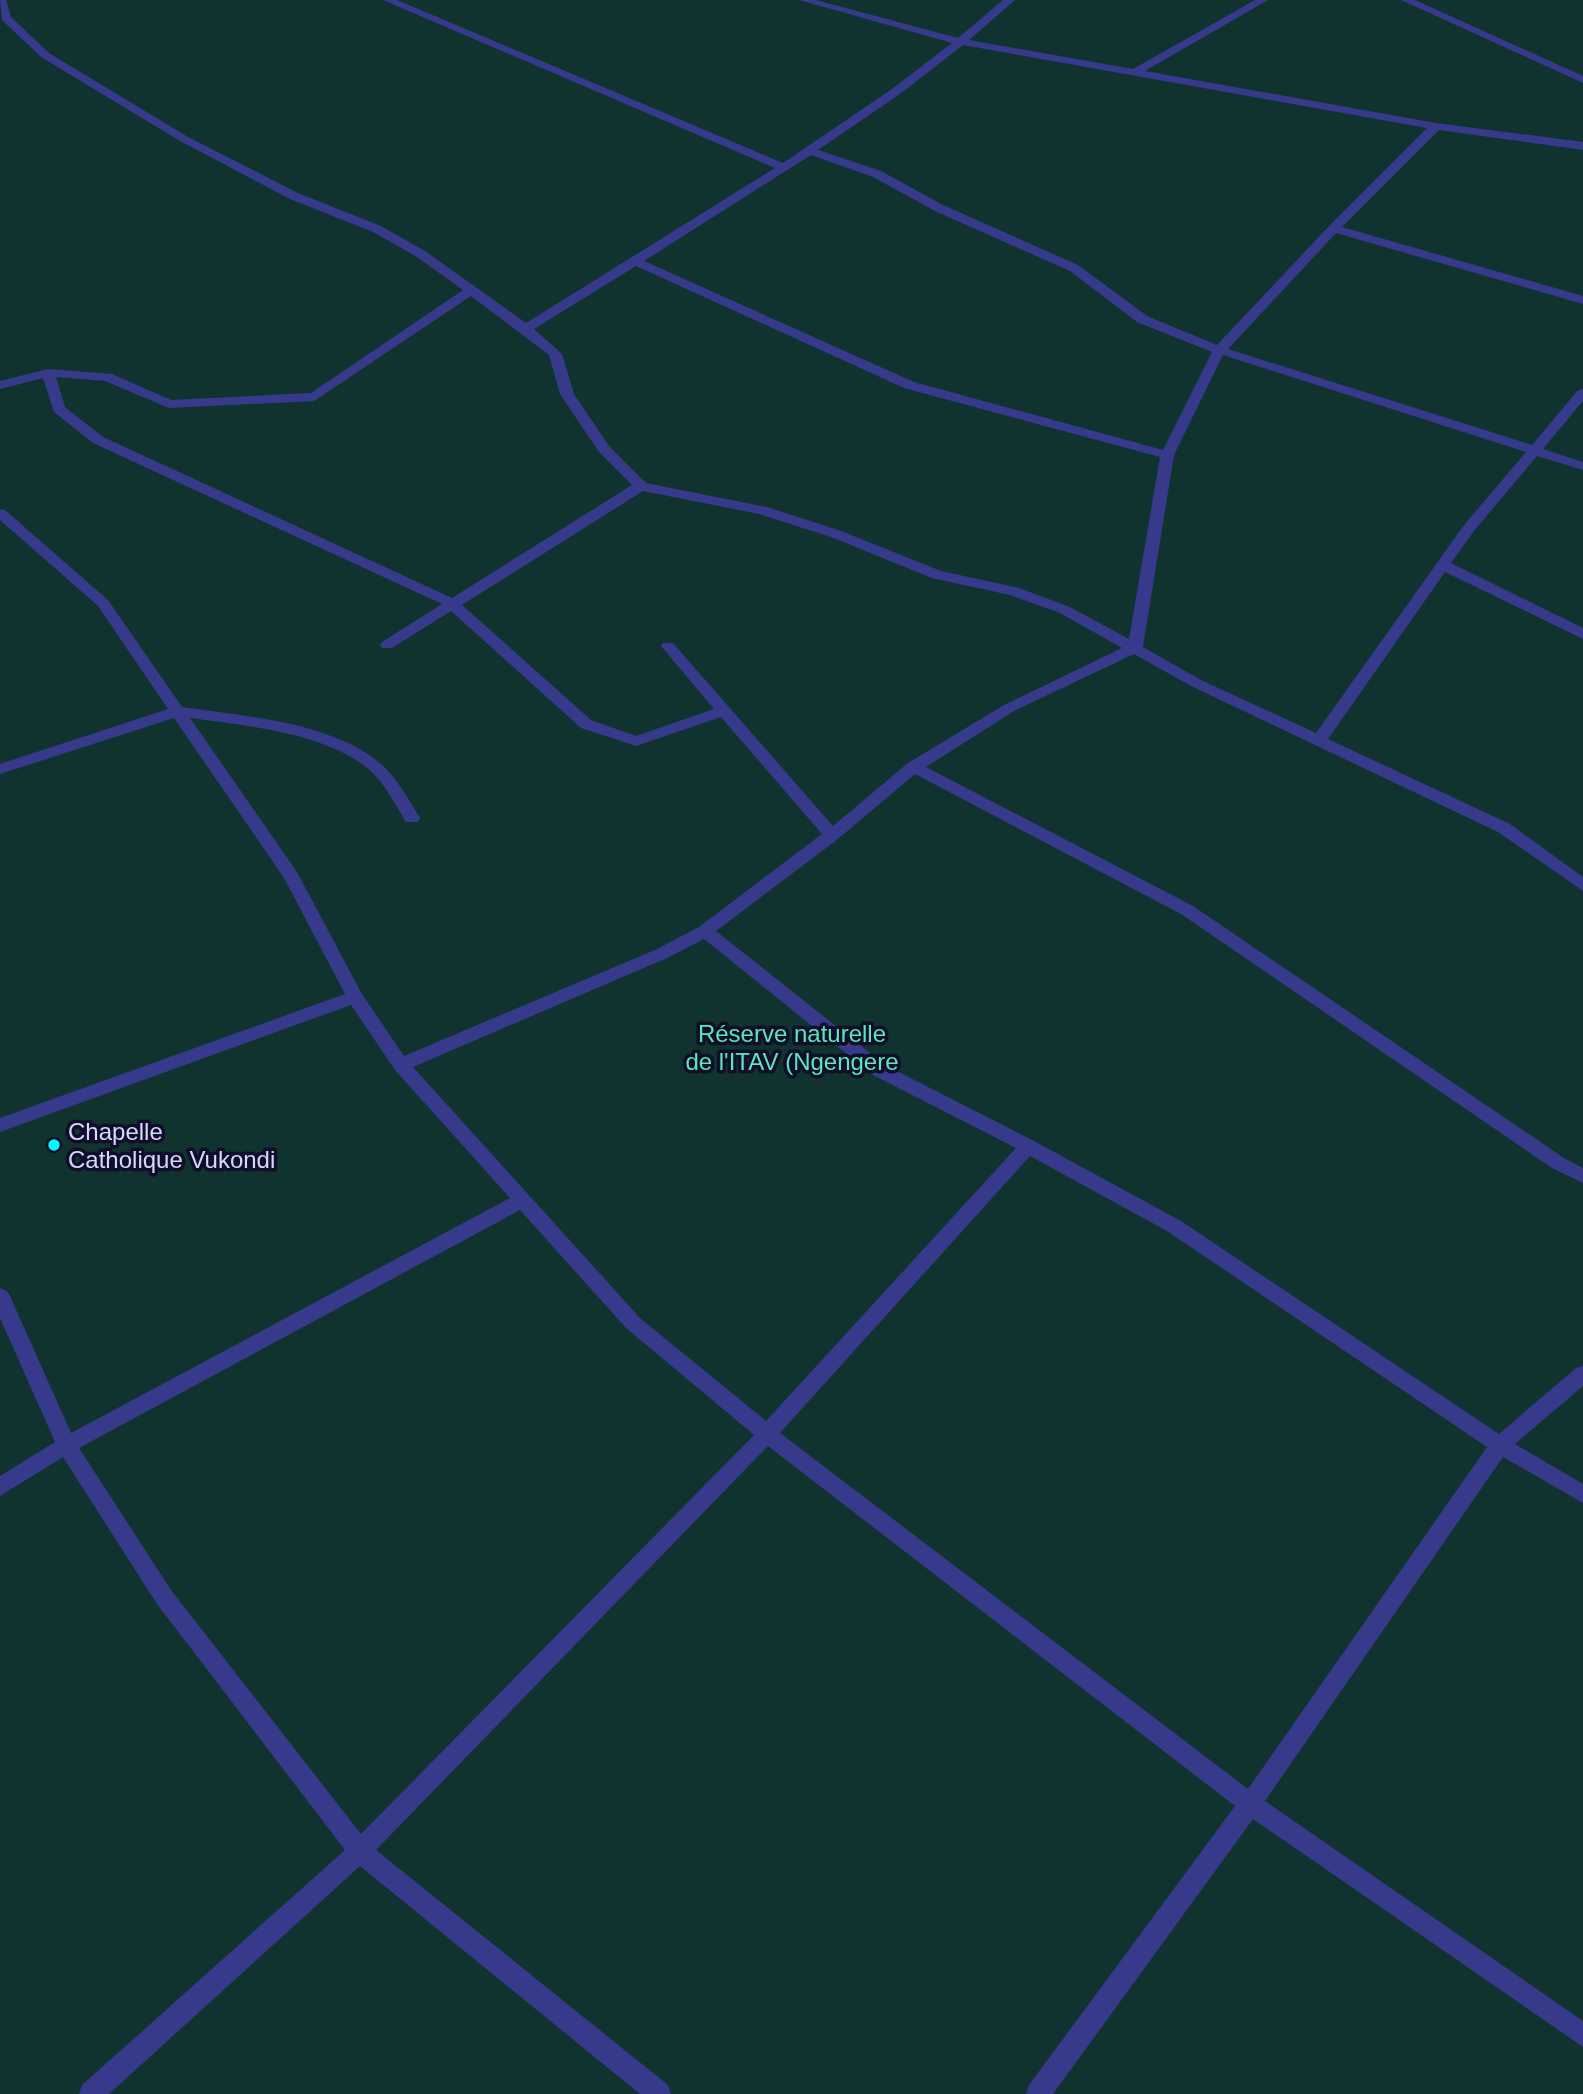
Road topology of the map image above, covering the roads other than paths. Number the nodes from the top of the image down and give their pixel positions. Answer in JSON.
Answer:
{"nodes":[{"id":1,"x":1,"y":0,"type":"edge"},
{"id":2,"x":388,"y":0,"type":"edge"},
{"id":3,"x":804,"y":0,"type":"edge"},
{"id":4,"x":1010,"y":0,"type":"edge"},
{"id":5,"x":1263,"y":0,"type":"edge"},
{"id":6,"x":1406,"y":0,"type":"edge"},
{"id":7,"x":962,"y":42,"type":"junction"},
{"id":8,"x":1135,"y":73,"type":"junction"},
{"id":9,"x":1583,"y":80,"type":"edge"},
{"id":10,"x":1436,"y":126,"type":"junction"},
{"id":11,"x":1583,"y":146,"type":"edge"},
{"id":12,"x":809,"y":151,"type":"junction"},
{"id":13,"x":783,"y":167,"type":"junction"},
{"id":14,"x":1334,"y":228,"type":"junction"},
{"id":15,"x":634,"y":261,"type":"junction"},
{"id":16,"x":471,"y":290,"type":"junction"},
{"id":17,"x":1583,"y":300,"type":"edge"},
{"id":18,"x":526,"y":329,"type":"junction"},
{"id":19,"x":1219,"y":350,"type":"junction"},
{"id":20,"x":48,"y":373,"type":"junction"},
{"id":21,"x":0,"y":385,"type":"edge"},
{"id":22,"x":1583,"y":393,"type":"edge"},
{"id":23,"x":1534,"y":451,"type":"junction"},
{"id":24,"x":1167,"y":455,"type":"junction"},
{"id":25,"x":1583,"y":466,"type":"edge"},
{"id":26,"x":641,"y":486,"type":"junction"},
{"id":27,"x":0,"y":513,"type":"edge"},
{"id":28,"x":1443,"y":565,"type":"junction"},
{"id":29,"x":451,"y":603,"type":"junction"},
{"id":30,"x":1583,"y":634,"type":"edge"},
{"id":31,"x":387,"y":645,"type":"dead end"},
{"id":32,"x":668,"y":646,"type":"dead end"},
{"id":33,"x":1135,"y":649,"type":"junction"},
{"id":34,"x":178,"y":711,"type":"junction"},
{"id":35,"x":723,"y":711,"type":"junction"},
{"id":36,"x":1320,"y":739,"type":"junction"},
{"id":37,"x":914,"y":766,"type":"junction"},
{"id":38,"x":0,"y":769,"type":"edge"},
{"id":39,"x":412,"y":818,"type":"dead end"},
{"id":40,"x":832,"y":835,"type":"junction"},
{"id":41,"x":1583,"y":885,"type":"edge"},
{"id":42,"x":705,"y":931,"type":"junction"},
{"id":43,"x":355,"y":997,"type":"junction"},
{"id":44,"x":401,"y":1065,"type":"junction"},
{"id":45,"x":0,"y":1125,"type":"edge"},
{"id":46,"x":1028,"y":1146,"type":"junction"},
{"id":47,"x":1583,"y":1176,"type":"edge"},
{"id":48,"x":522,"y":1200,"type":"junction"},
{"id":49,"x":0,"y":1296,"type":"edge"},
{"id":50,"x":1583,"y":1374,"type":"edge"},
{"id":51,"x":767,"y":1434,"type":"junction"},
{"id":52,"x":66,"y":1445,"type":"junction"},
{"id":53,"x":1500,"y":1446,"type":"junction"},
{"id":54,"x":0,"y":1487,"type":"edge"},
{"id":55,"x":1583,"y":1494,"type":"edge"},
{"id":56,"x":1250,"y":1804,"type":"junction"},
{"id":57,"x":360,"y":1851,"type":"junction"},
{"id":58,"x":1583,"y":2035,"type":"edge"},
{"id":59,"x":91,"y":2094,"type":"edge"},
{"id":60,"x":659,"y":2094,"type":"edge"},
{"id":61,"x":1038,"y":2094,"type":"edge"}],
"edges":[{"from":1,"to":16,"type":"street"},
{"from":2,"to":13,"type":"street"},
{"from":3,"to":7,"type":"street"},
{"from":4,"to":7,"type":"street"},
{"from":5,"to":8,"type":"street"},
{"from":6,"to":9,"type":"street"},
{"from":7,"to":8,"type":"street"},
{"from":7,"to":12,"type":"street"},
{"from":8,"to":10,"type":"street"},
{"from":10,"to":11,"type":"street"},
{"from":10,"to":14,"type":"street"},
{"from":12,"to":13,"type":"street"},
{"from":12,"to":19,"type":"street"},
{"from":13,"to":15,"type":"street"},
{"from":14,"to":17,"type":"street"},
{"from":14,"to":19,"type":"street"},
{"from":15,"to":18,"type":"street"},
{"from":15,"to":24,"type":"street"},
{"from":16,"to":18,"type":"street"},
{"from":16,"to":20,"type":"street"},
{"from":18,"to":26,"type":"street"},
{"from":19,"to":23,"type":"street"},
{"from":19,"to":24,"type":"street"},
{"from":20,"to":21,"type":"street"},
{"from":20,"to":29,"type":"street"},
{"from":22,"to":23,"type":"street"},
{"from":23,"to":25,"type":"street"},
{"from":23,"to":28,"type":"street"},
{"from":24,"to":33,"type":"street"},
{"from":26,"to":29,"type":"street"},
{"from":26,"to":33,"type":"street"},
{"from":27,"to":34,"type":"street"},
{"from":28,"to":30,"type":"street"},
{"from":28,"to":36,"type":"street"},
{"from":29,"to":31,"type":"street"},
{"from":29,"to":35,"type":"street"},
{"from":32,"to":35,"type":"street"},
{"from":33,"to":36,"type":"street"},
{"from":33,"to":37,"type":"street"},
{"from":34,"to":38,"type":"street"},
{"from":34,"to":39,"type":"street"},
{"from":34,"to":43,"type":"street"},
{"from":35,"to":40,"type":"street"},
{"from":36,"to":41,"type":"street"},
{"from":37,"to":40,"type":"street"},
{"from":37,"to":47,"type":"street"},
{"from":40,"to":42,"type":"street"},
{"from":42,"to":44,"type":"street"},
{"from":42,"to":46,"type":"street"},
{"from":43,"to":44,"type":"street"},
{"from":43,"to":45,"type":"street"},
{"from":44,"to":48,"type":"street"},
{"from":46,"to":51,"type":"street"},
{"from":46,"to":53,"type":"street"},
{"from":48,"to":51,"type":"street"},
{"from":48,"to":52,"type":"street"},
{"from":49,"to":52,"type":"street"},
{"from":50,"to":53,"type":"street"},
{"from":51,"to":56,"type":"street"},
{"from":51,"to":57,"type":"street"},
{"from":52,"to":54,"type":"street"},
{"from":52,"to":57,"type":"street"},
{"from":53,"to":55,"type":"street"},
{"from":53,"to":56,"type":"street"},
{"from":56,"to":58,"type":"street"},
{"from":56,"to":61,"type":"street"},
{"from":57,"to":59,"type":"street"},
{"from":57,"to":60,"type":"street"}]}
